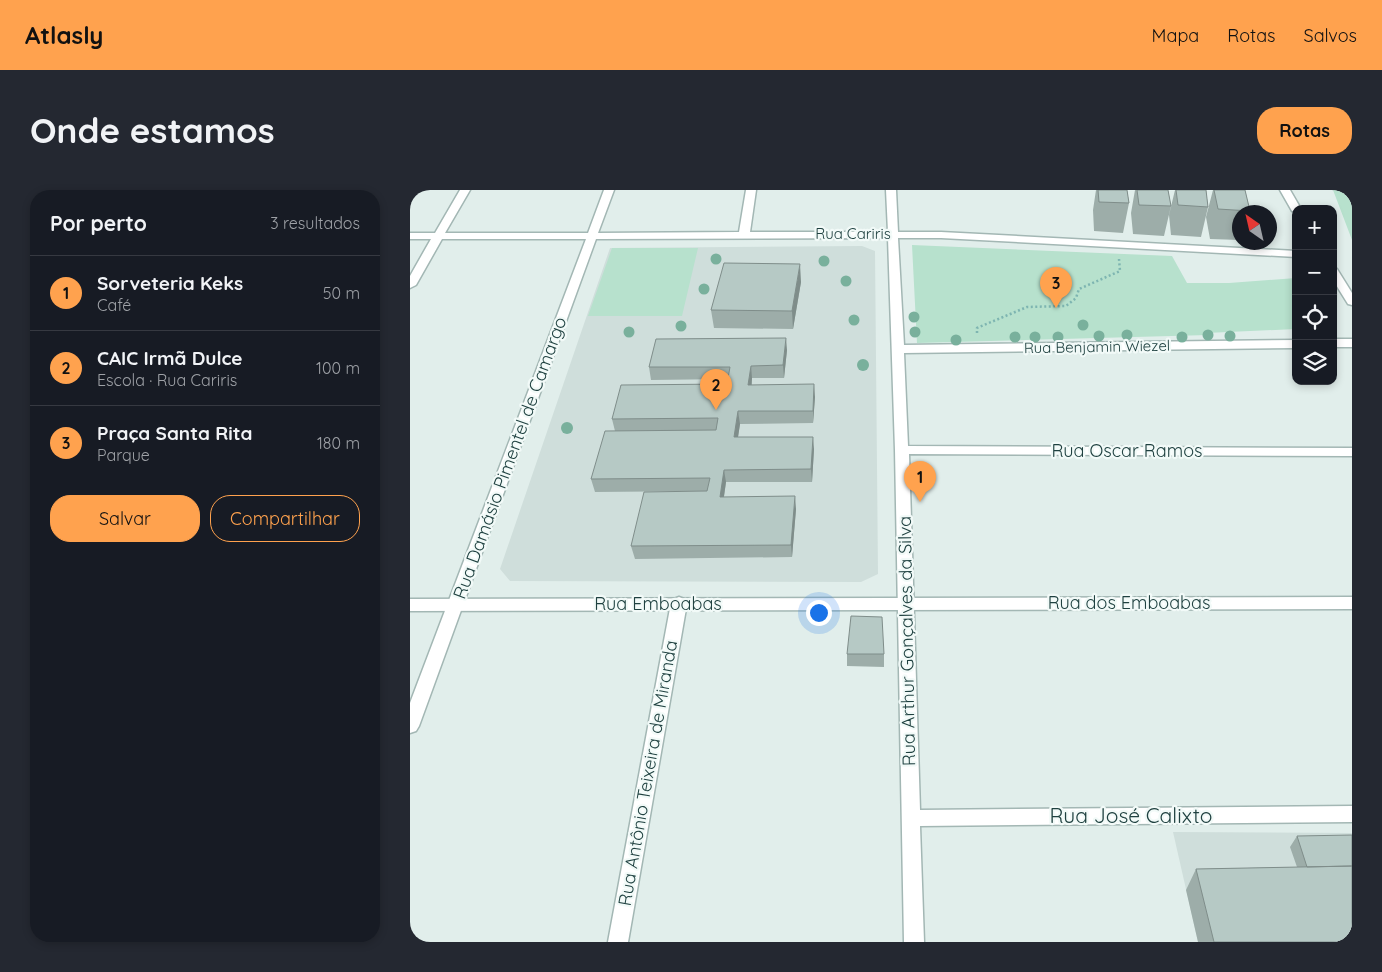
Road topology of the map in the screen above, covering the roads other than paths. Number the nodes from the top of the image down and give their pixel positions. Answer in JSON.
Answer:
{"nodes":[{"id":1,"x":465,"y":190,"type":"edge"},
{"id":2,"x":609,"y":190,"type":"edge"},
{"id":3,"x":752,"y":190,"type":"edge"},
{"id":4,"x":891,"y":190,"type":"edge"},
{"id":5,"x":1285,"y":190,"type":"edge"},
{"id":6,"x":1294,"y":205,"type":"edge"},
{"id":7,"x":892,"y":234,"type":"junction"},
{"id":8,"x":592,"y":235,"type":"junction"},
{"id":9,"x":744,"y":235,"type":"junction"},
{"id":10,"x":410,"y":236,"type":"edge"},
{"id":11,"x":438,"y":236,"type":"junction"},
{"id":12,"x":1292,"y":254,"type":"edge"},
{"id":13,"x":1337,"y":278,"type":"edge"},
{"id":14,"x":410,"y":285,"type":"edge"},
{"id":15,"x":1352,"y":302,"type":"edge"},
{"id":16,"x":1337,"y":343,"type":"edge"},
{"id":17,"x":1352,"y":343,"type":"edge"},
{"id":18,"x":1292,"y":344,"type":"edge"},
{"id":19,"x":899,"y":349,"type":"junction"},
{"id":20,"x":902,"y":450,"type":"junction"},
{"id":21,"x":1352,"y":452,"type":"edge"},
{"id":22,"x":906,"y":602,"type":"junction"},
{"id":23,"x":679,"y":603,"type":"junction"},
{"id":24,"x":1352,"y":603,"type":"edge"},
{"id":25,"x":410,"y":606,"type":"edge"},
{"id":26,"x":455,"y":606,"type":"junction"},
{"id":27,"x":410,"y":726,"type":"edge"},
{"id":28,"x":1352,"y":814,"type":"edge"},
{"id":29,"x":911,"y":818,"type":"junction"},
{"id":30,"x":618,"y":942,"type":"edge"},
{"id":31,"x":914,"y":942,"type":"edge"}],
"edges":[{"from":1,"to":11,"type":"street"},
{"from":2,"to":8,"type":"street","name":"Rua Damásio Pimentel de Camargo"},
{"from":3,"to":9,"type":"street"},
{"from":4,"to":7,"type":"street","name":"Rua Arthur Gonçalves da Silva"},
{"from":5,"to":6,"type":"street"},
{"from":7,"to":9,"type":"street","name":"Rua Cariris"},
{"from":7,"to":12,"type":"street","name":"Rua Cariris"},
{"from":7,"to":19,"type":"street","name":"Rua Arthur Gonçalves da Silva"},
{"from":8,"to":9,"type":"street","name":"Rua Cariris"},
{"from":8,"to":11,"type":"street","name":"Rua Cariris"},
{"from":8,"to":26,"type":"street","name":"Rua Damásio Pimentel de Camargo"},
{"from":10,"to":11,"type":"street","name":"Rua Cariris"},
{"from":11,"to":14,"type":"street"},
{"from":13,"to":15,"type":"street"},
{"from":16,"to":17,"type":"street"},
{"from":18,"to":19,"type":"street","name":"Rua Benjamin Wiezel"},
{"from":19,"to":20,"type":"street","name":"Rua Arthur Gonçalves da Silva"},
{"from":20,"to":21,"type":"street","name":"Rua Oscar Ramos"},
{"from":20,"to":22,"type":"street","name":"Rua Arthur Gonçalves da Silva"},
{"from":22,"to":23,"type":"street","name":"Rua Emboabas"},
{"from":22,"to":24,"type":"street","name":"Rua dos Emboabas"},
{"from":22,"to":29,"type":"street","name":"Rua Arthur Gonçalves da Silva"},
{"from":23,"to":26,"type":"street","name":"Rua Emboabas"},
{"from":23,"to":30,"type":"street","name":"Rua Antônio Teixeira de Miranda"},
{"from":25,"to":26,"type":"street","name":"Rua Emboabas"},
{"from":26,"to":27,"type":"street","name":"Rua Damásio Pimentel de Camargo"},
{"from":28,"to":29,"type":"street","name":"Rua José Calixto"},
{"from":29,"to":31,"type":"street","name":"Rua Arthur Gonçalves da Silva"}]}
